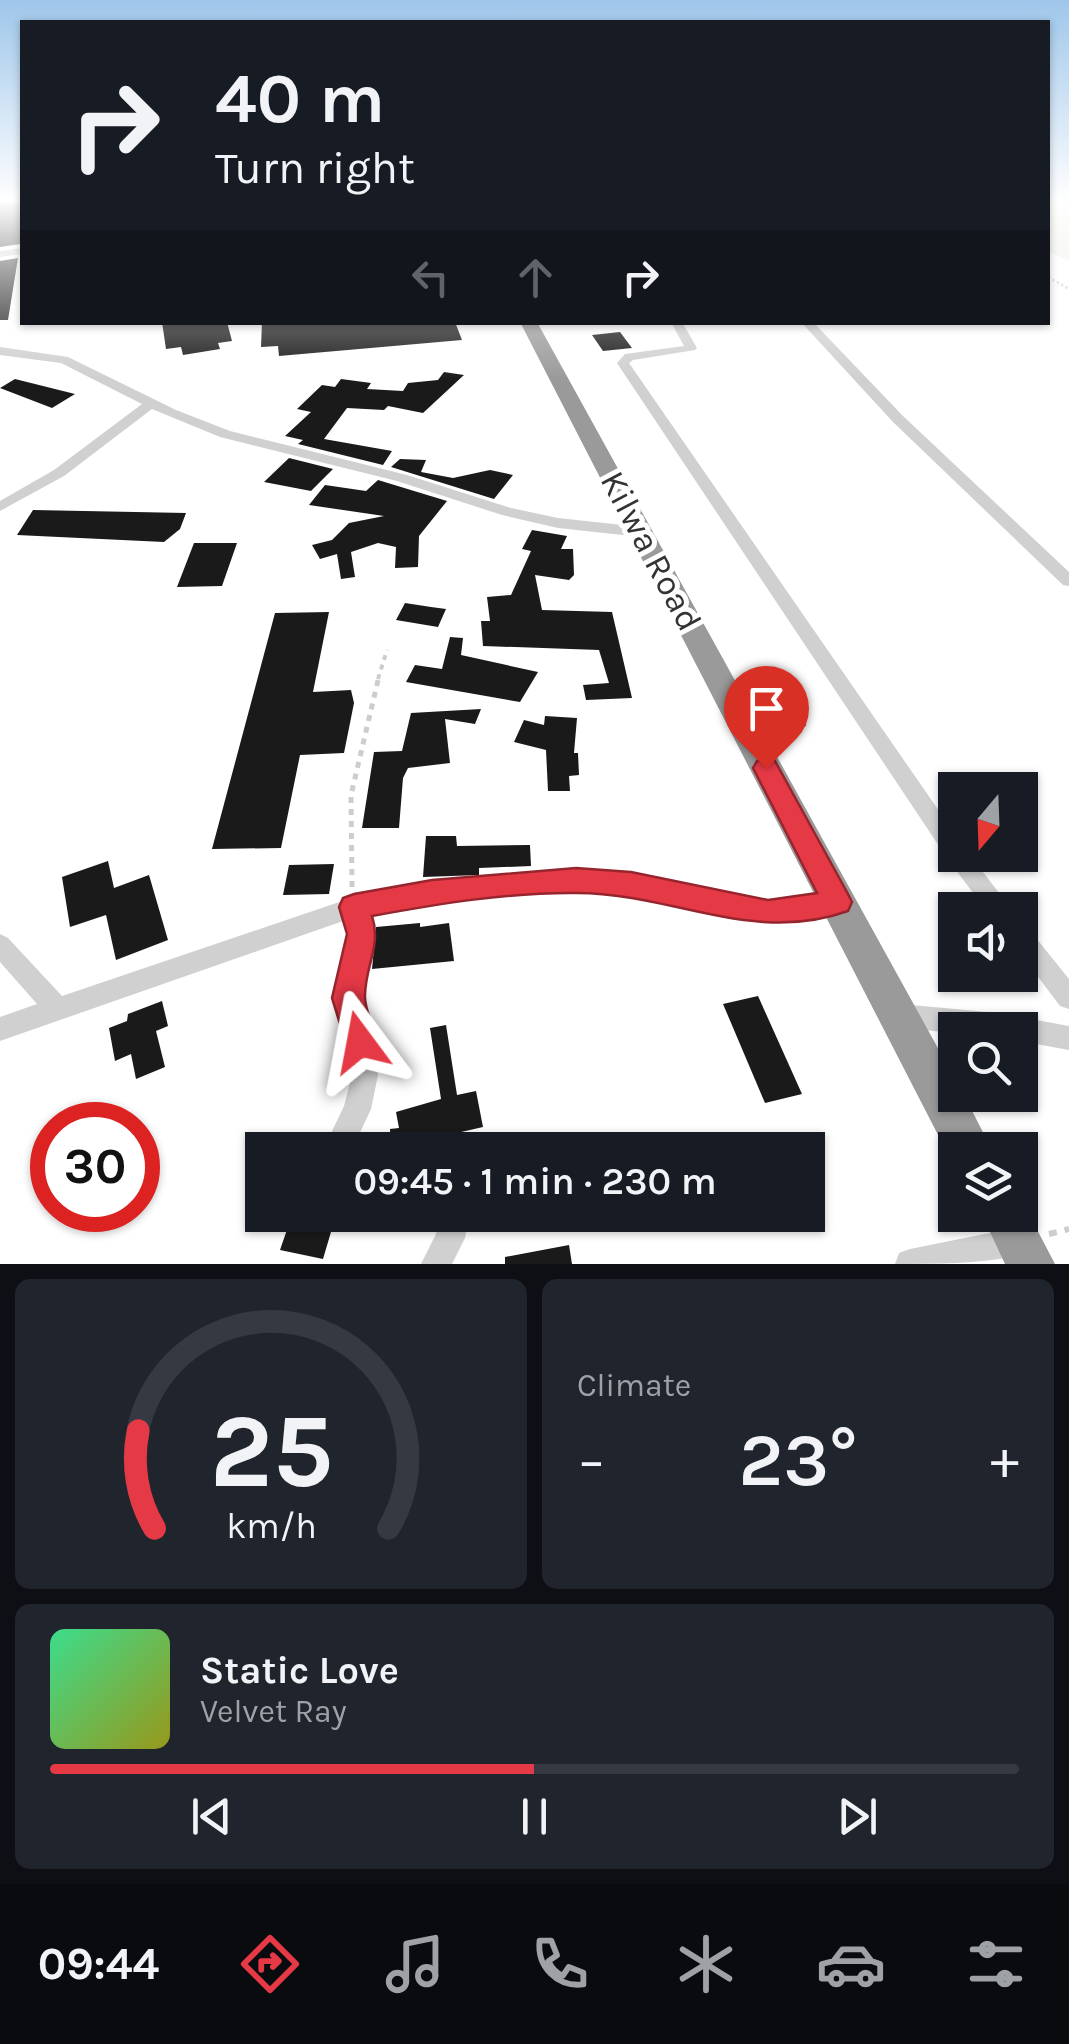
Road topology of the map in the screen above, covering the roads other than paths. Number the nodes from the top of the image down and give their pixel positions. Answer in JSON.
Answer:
{"nodes":[{"id":1,"x":530,"y":325,"type":"edge"},
{"id":2,"x":678,"y":325,"type":"edge"},
{"id":3,"x":809,"y":325,"type":"edge"},
{"id":4,"x":0,"y":351,"type":"edge"},
{"id":5,"x":151,"y":403,"type":"junction"},
{"id":6,"x":0,"y":507,"type":"edge"},
{"id":7,"x":641,"y":532,"type":"junction"},
{"id":8,"x":1069,"y":581,"type":"edge"},
{"id":9,"x":938,"y":827,"type":"edge"},
{"id":10,"x":970,"y":872,"type":"edge"},
{"id":11,"x":986,"y":892,"type":"edge"},
{"id":12,"x":837,"y":902,"type":"junction"},
{"id":13,"x":354,"y":907,"type":"junction"},
{"id":14,"x":0,"y":945,"type":"edge"},
{"id":15,"x":1038,"y":959,"type":"edge"},
{"id":16,"x":1069,"y":998,"type":"edge"},
{"id":17,"x":58,"y":1009,"type":"junction"},
{"id":18,"x":898,"y":1015,"type":"junction"},
{"id":19,"x":0,"y":1030,"type":"edge"},
{"id":20,"x":1069,"y":1038,"type":"edge"},
{"id":21,"x":346,"y":1132,"type":"edge"},
{"id":22,"x":960,"y":1132,"type":"edge"},
{"id":23,"x":451,"y":1232,"type":"edge"},
{"id":24,"x":1018,"y":1240,"type":"edge"},
{"id":25,"x":436,"y":1264,"type":"edge"},
{"id":26,"x":910,"y":1264,"type":"edge"}],
"edges":[{"from":1,"to":7,"type":"highway","name":"Kilwa Road"},
{"from":2,"to":9,"type":"street"},
{"from":3,"to":8,"type":"street"},
{"from":4,"to":5,"type":"street"},
{"from":5,"to":6,"type":"street"},
{"from":5,"to":7,"type":"street"},
{"from":7,"to":12,"type":"highway","name":"Kilwa Road"},
{"from":10,"to":11,"type":"street"},
{"from":12,"to":13,"type":"street"},
{"from":12,"to":18,"type":"highway","name":"Kilwa Road"},
{"from":13,"to":17,"type":"street"},
{"from":13,"to":21,"type":"street"},
{"from":14,"to":17,"type":"street"},
{"from":15,"to":16,"type":"street"},
{"from":17,"to":19,"type":"street"},
{"from":18,"to":20,"type":"street"},
{"from":18,"to":22,"type":"highway","name":"Kilwa Road"},
{"from":23,"to":25,"type":"street"},
{"from":24,"to":26,"type":"street"}]}
